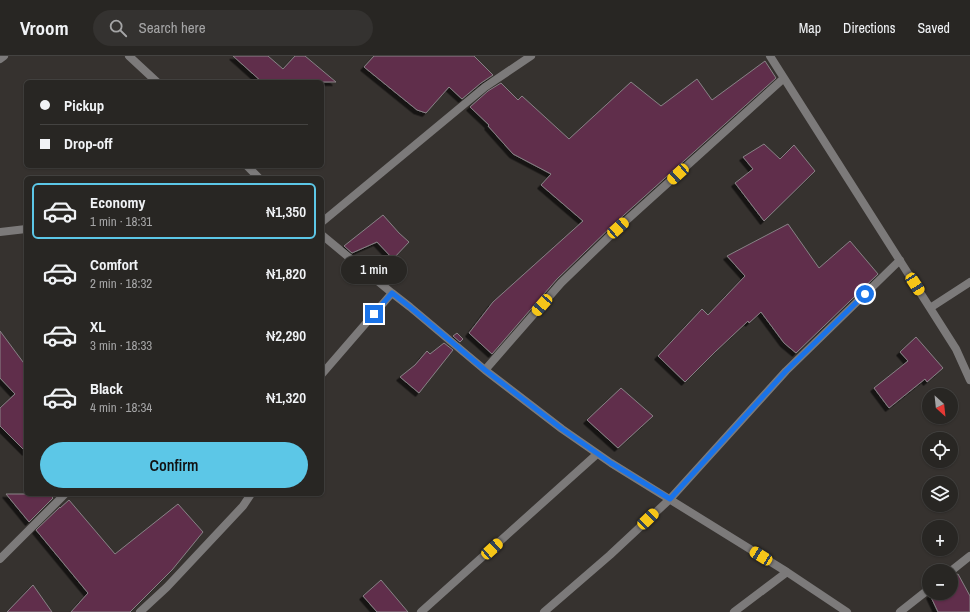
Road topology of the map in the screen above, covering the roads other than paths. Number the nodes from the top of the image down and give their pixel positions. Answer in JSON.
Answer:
{"nodes":[{"id":1,"x":4,"y":56,"type":"edge"},
{"id":2,"x":129,"y":56,"type":"edge"},
{"id":3,"x":531,"y":56,"type":"edge"},
{"id":4,"x":770,"y":56,"type":"edge"},
{"id":5,"x":0,"y":59,"type":"edge"},
{"id":6,"x":784,"y":78,"type":"junction"},
{"id":7,"x":154,"y":80,"type":"edge"},
{"id":8,"x":249,"y":168,"type":"edge"},
{"id":9,"x":257,"y":176,"type":"edge"},
{"id":10,"x":324,"y":220,"type":"edge"},
{"id":11,"x":24,"y":229,"type":"edge"},
{"id":12,"x":0,"y":232,"type":"edge"},
{"id":13,"x":324,"y":237,"type":"edge"},
{"id":14,"x":900,"y":260,"type":"junction"},
{"id":15,"x":970,"y":282,"type":"edge"},
{"id":16,"x":392,"y":293,"type":"junction"},
{"id":17,"x":930,"y":308,"type":"junction"},
{"id":18,"x":485,"y":370,"type":"junction"},
{"id":19,"x":324,"y":372,"type":"edge"},
{"id":20,"x":970,"y":380,"type":"edge"},
{"id":21,"x":597,"y":454,"type":"junction"},
{"id":22,"x":63,"y":496,"type":"edge"},
{"id":23,"x":250,"y":496,"type":"edge"},
{"id":24,"x":670,"y":499,"type":"junction"},
{"id":25,"x":970,"y":556,"type":"edge"},
{"id":26,"x":0,"y":559,"type":"edge"},
{"id":27,"x":958,"y":565,"type":"edge"},
{"id":28,"x":787,"y":572,"type":"junction"},
{"id":29,"x":922,"y":595,"type":"edge"},
{"id":30,"x":140,"y":612,"type":"edge"},
{"id":31,"x":421,"y":612,"type":"edge"},
{"id":32,"x":544,"y":612,"type":"edge"},
{"id":33,"x":734,"y":612,"type":"edge"},
{"id":34,"x":847,"y":612,"type":"edge"},
{"id":35,"x":900,"y":612,"type":"edge"}],
"edges":[{"from":1,"to":5,"type":"street"},
{"from":2,"to":7,"type":"street"},
{"from":3,"to":10,"type":"street"},
{"from":4,"to":6,"type":"street"},
{"from":6,"to":14,"type":"street"},
{"from":6,"to":18,"type":"street"},
{"from":8,"to":9,"type":"street"},
{"from":11,"to":12,"type":"street"},
{"from":13,"to":16,"type":"street"},
{"from":14,"to":17,"type":"street"},
{"from":14,"to":24,"type":"street"},
{"from":15,"to":17,"type":"street"},
{"from":16,"to":18,"type":"street"},
{"from":16,"to":19,"type":"street"},
{"from":17,"to":20,"type":"street"},
{"from":18,"to":21,"type":"street"},
{"from":21,"to":24,"type":"street"},
{"from":21,"to":31,"type":"street"},
{"from":22,"to":26,"type":"street"},
{"from":23,"to":30,"type":"street"},
{"from":24,"to":28,"type":"street"},
{"from":24,"to":32,"type":"street"},
{"from":25,"to":27,"type":"street"},
{"from":28,"to":33,"type":"street"},
{"from":28,"to":34,"type":"street"},
{"from":29,"to":35,"type":"street"}]}
